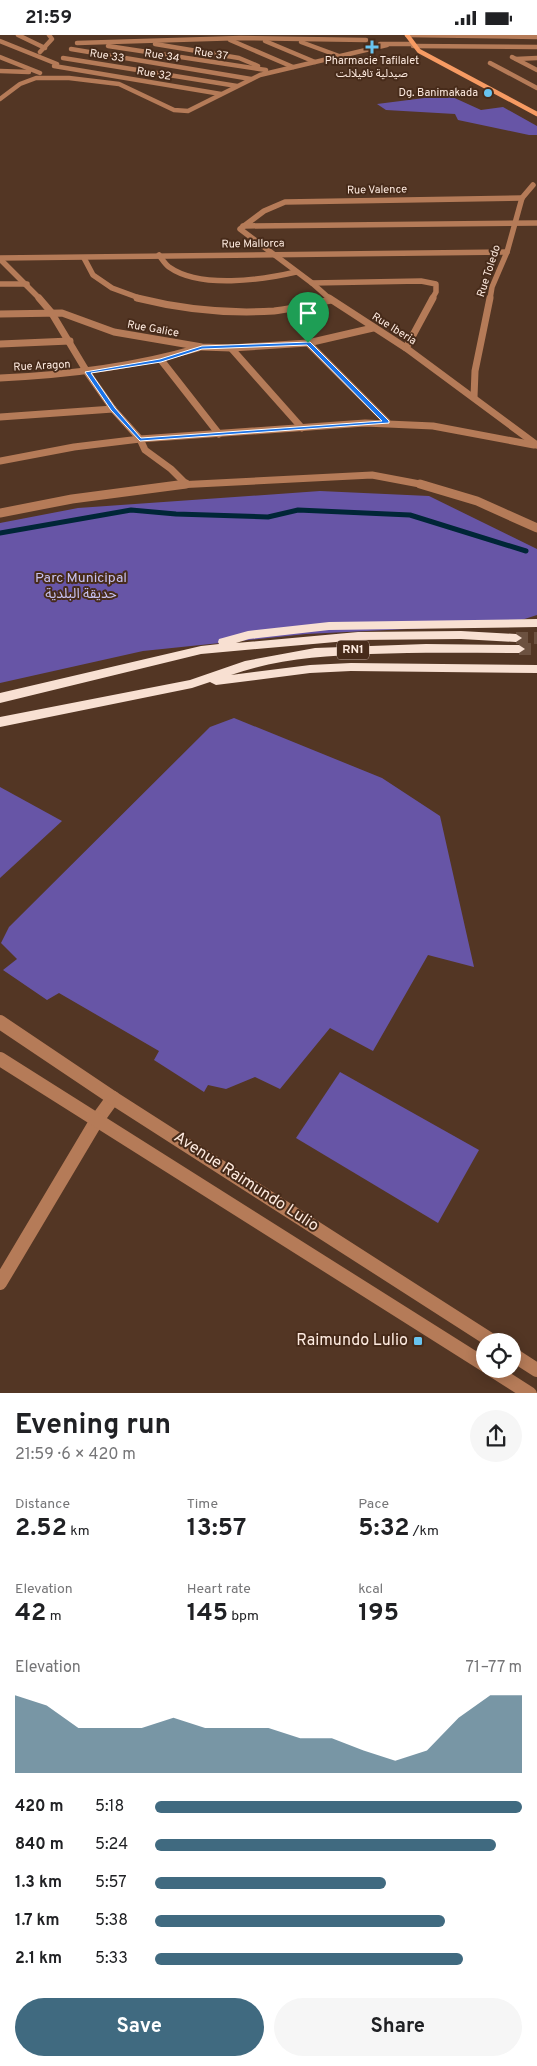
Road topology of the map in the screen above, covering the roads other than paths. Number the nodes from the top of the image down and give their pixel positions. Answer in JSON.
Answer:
{"nodes":[{"id":1,"x":18,"y":35,"type":"edge"},
{"id":2,"x":49,"y":35,"type":"edge"},
{"id":3,"x":118,"y":35,"type":"edge"},
{"id":4,"x":144,"y":35,"type":"edge"},
{"id":5,"x":176,"y":35,"type":"edge"},
{"id":6,"x":311,"y":35,"type":"edge"},
{"id":7,"x":338,"y":35,"type":"edge"},
{"id":8,"x":366,"y":35,"type":"edge"},
{"id":9,"x":407,"y":35,"type":"edge"},
{"id":10,"x":227,"y":36,"type":"edge"},
{"id":11,"x":201,"y":37,"type":"edge"},
{"id":12,"x":255,"y":37,"type":"edge"},
{"id":13,"x":280,"y":37,"type":"edge"},
{"id":14,"x":537,"y":37,"type":"edge"},
{"id":15,"x":83,"y":38,"type":"dead end"},
{"id":16,"x":172,"y":39,"type":"junction"},
{"id":17,"x":293,"y":39,"type":"junction"},
{"id":18,"x":29,"y":40,"type":"junction"},
{"id":19,"x":307,"y":40,"type":"junction"},
{"id":20,"x":0,"y":41,"type":"edge"},
{"id":21,"x":110,"y":41,"type":"junction"},
{"id":22,"x":137,"y":41,"type":"junction"},
{"id":23,"x":333,"y":41,"type":"junction"},
{"id":24,"x":366,"y":41,"type":"junction"},
{"id":25,"x":91,"y":42,"type":"junction"},
{"id":26,"x":77,"y":43,"type":"junction"},
{"id":27,"x":9,"y":44,"type":"junction"},
{"id":28,"x":342,"y":45,"type":"dead end"},
{"id":29,"x":387,"y":45,"type":"junction"},
{"id":30,"x":413,"y":45,"type":"junction"},
{"id":31,"x":0,"y":46,"type":"edge"},
{"id":32,"x":537,"y":47,"type":"edge"},
{"id":33,"x":45,"y":48,"type":"junction"},
{"id":34,"x":352,"y":48,"type":"dead end"},
{"id":35,"x":71,"y":49,"type":"junction"},
{"id":36,"x":192,"y":50,"type":"junction"},
{"id":37,"x":361,"y":52,"type":"junction"},
{"id":38,"x":35,"y":56,"type":"junction"},
{"id":39,"x":0,"y":57,"type":"edge"},
{"id":40,"x":175,"y":57,"type":"junction"},
{"id":41,"x":340,"y":57,"type":"junction"},
{"id":42,"x":537,"y":57,"type":"edge"},
{"id":43,"x":63,"y":58,"type":"junction"},
{"id":44,"x":315,"y":62,"type":"junction"},
{"id":45,"x":490,"y":63,"type":"dead end"},
{"id":46,"x":160,"y":64,"type":"junction"},
{"id":47,"x":293,"y":67,"type":"junction"},
{"id":48,"x":47,"y":70,"type":"junction"},
{"id":49,"x":536,"y":70,"type":"edge"},
{"id":50,"x":0,"y":71,"type":"edge"},
{"id":51,"x":34,"y":71,"type":"junction"},
{"id":52,"x":144,"y":71,"type":"junction"},
{"id":53,"x":271,"y":71,"type":"junction"},
{"id":54,"x":530,"y":74,"type":"dead end"},
{"id":55,"x":515,"y":75,"type":"junction"},
{"id":56,"x":522,"y":75,"type":"dead end"},
{"id":57,"x":129,"y":78,"type":"junction"},
{"id":58,"x":251,"y":79,"type":"junction"},
{"id":59,"x":119,"y":84,"type":"junction"},
{"id":60,"x":237,"y":86,"type":"junction"},
{"id":61,"x":537,"y":88,"type":"edge"},
{"id":62,"x":221,"y":94,"type":"junction"},
{"id":63,"x":1,"y":98,"type":"edge"},
{"id":64,"x":537,"y":115,"type":"edge"},
{"id":65,"x":533,"y":185,"type":"dead end"},
{"id":66,"x":522,"y":198,"type":"junction"},
{"id":67,"x":515,"y":221,"type":"junction"},
{"id":68,"x":537,"y":223,"type":"edge"},
{"id":69,"x":242,"y":228,"type":"junction"},
{"id":70,"x":506,"y":252,"type":"junction"},
{"id":71,"x":272,"y":254,"type":"junction"},
{"id":72,"x":159,"y":255,"type":"junction"},
{"id":73,"x":84,"y":258,"type":"junction"},
{"id":74,"x":0,"y":259,"type":"edge"},
{"id":75,"x":296,"y":272,"type":"junction"},
{"id":76,"x":312,"y":283,"type":"junction"},
{"id":77,"x":0,"y":284,"type":"edge"},
{"id":78,"x":26,"y":284,"type":"junction"},
{"id":79,"x":331,"y":300,"type":"junction"},
{"id":80,"x":51,"y":312,"type":"junction"},
{"id":81,"x":0,"y":313,"type":"edge"},
{"id":82,"x":374,"y":328,"type":"junction"},
{"id":83,"x":70,"y":341,"type":"junction"},
{"id":84,"x":308,"y":343,"type":"junction"},
{"id":85,"x":0,"y":345,"type":"edge"},
{"id":86,"x":202,"y":347,"type":"junction"},
{"id":87,"x":231,"y":348,"type":"junction"},
{"id":88,"x":406,"y":348,"type":"junction"},
{"id":89,"x":161,"y":360,"type":"junction"},
{"id":90,"x":87,"y":372,"type":"junction"},
{"id":91,"x":0,"y":378,"type":"edge"},
{"id":92,"x":474,"y":397,"type":"junction"},
{"id":93,"x":113,"y":409,"type":"junction"},
{"id":94,"x":0,"y":417,"type":"edge"},
{"id":95,"x":387,"y":422,"type":"junction"},
{"id":96,"x":302,"y":428,"type":"junction"},
{"id":97,"x":219,"y":434,"type":"junction"},
{"id":98,"x":140,"y":439,"type":"junction"},
{"id":99,"x":537,"y":445,"type":"edge"},
{"id":100,"x":0,"y":461,"type":"edge"},
{"id":101,"x":186,"y":484,"type":"junction"},
{"id":102,"x":0,"y":513,"type":"edge"},
{"id":103,"x":537,"y":528,"type":"edge"},
{"id":104,"x":537,"y":623,"type":"edge"},
{"id":105,"x":201,"y":650,"type":"junction"},
{"id":106,"x":537,"y":669,"type":"edge"},
{"id":107,"x":192,"y":684,"type":"junction"},
{"id":108,"x":0,"y":698,"type":"edge"},
{"id":109,"x":0,"y":722,"type":"edge"},
{"id":110,"x":0,"y":1022,"type":"edge"},
{"id":111,"x":0,"y":1059,"type":"edge"},
{"id":112,"x":114,"y":1098,"type":"junction"},
{"id":113,"x":97,"y":1121,"type":"junction"},
{"id":114,"x":0,"y":1283,"type":"edge"},
{"id":115,"x":480,"y":1333,"type":"edge"},
{"id":116,"x":476,"y":1359,"type":"edge"},
{"id":117,"x":521,"y":1360,"type":"edge"},
{"id":118,"x":537,"y":1370,"type":"edge"},
{"id":119,"x":506,"y":1378,"type":"edge"},
{"id":120,"x":530,"y":1393,"type":"edge"}],
"edges":[{"from":1,"to":18,"type":"street"},
{"from":2,"to":33,"type":"street"},
{"from":3,"to":21,"type":"street"},
{"from":4,"to":22,"type":"street"},
{"from":5,"to":16,"type":"street"},
{"from":6,"to":19,"type":"street"},
{"from":7,"to":23,"type":"street"},
{"from":8,"to":24,"type":"street"},
{"from":9,"to":14,"type":"street"},
{"from":9,"to":30,"type":"main road"},
{"from":10,"to":11,"type":"street"},
{"from":10,"to":12,"type":"street"},
{"from":10,"to":47,"type":"street","name":"Rue 37"},
{"from":11,"to":16,"type":"street"},
{"from":12,"to":13,"type":"street"},
{"from":12,"to":44,"type":"street"},
{"from":13,"to":17,"type":"street"},
{"from":15,"to":26,"type":"street"},
{"from":16,"to":22,"type":"street"},
{"from":17,"to":19,"type":"street"},
{"from":17,"to":41,"type":"street"},
{"from":18,"to":27,"type":"street"},
{"from":18,"to":33,"type":"street"},
{"from":19,"to":23,"type":"street"},
{"from":20,"to":27,"type":"street"},
{"from":21,"to":22,"type":"street"},
{"from":21,"to":25,"type":"street"},
{"from":22,"to":36,"type":"street"},
{"from":23,"to":24,"type":"street"},
{"from":23,"to":28,"type":"street"},
{"from":24,"to":29,"type":"street"},
{"from":25,"to":26,"type":"street"},
{"from":25,"to":40,"type":"street","name":"Rue 37"},
{"from":26,"to":35,"type":"street"},
{"from":27,"to":31,"type":"street"},
{"from":27,"to":38,"type":"street"},
{"from":29,"to":30,"type":"street"},
{"from":29,"to":37,"type":"street"},
{"from":30,"to":32,"type":"street"},
{"from":30,"to":64,"type":"main road"},
{"from":33,"to":38,"type":"street"},
{"from":34,"to":37,"type":"street"},
{"from":35,"to":43,"type":"street"},
{"from":35,"to":46,"type":"street","name":"Rue 34"},
{"from":36,"to":40,"type":"street"},
{"from":36,"to":53,"type":"street"},
{"from":37,"to":41,"type":"street"},
{"from":38,"to":48,"type":"street"},
{"from":39,"to":51,"type":"street"},
{"from":40,"to":46,"type":"street"},
{"from":40,"to":53,"type":"street","name":"Rue 37"},
{"from":41,"to":44,"type":"street"},
{"from":42,"to":49,"type":"street"},
{"from":43,"to":48,"type":"street"},
{"from":43,"to":52,"type":"street","name":"Rue 33"},
{"from":44,"to":47,"type":"street"},
{"from":45,"to":55,"type":"street"},
{"from":46,"to":52,"type":"street"},
{"from":46,"to":58,"type":"street","name":"Rue 34"},
{"from":47,"to":53,"type":"street"},
{"from":48,"to":51,"type":"street"},
{"from":48,"to":57,"type":"street","name":"Rue 32"},
{"from":48,"to":59,"type":"street"},
{"from":48,"to":63,"type":"street"},
{"from":49,"to":54,"type":"street"},
{"from":50,"to":51,"type":"street"},
{"from":52,"to":57,"type":"street"},
{"from":52,"to":60,"type":"street","name":"Rue 33"},
{"from":53,"to":58,"type":"street"},
{"from":55,"to":56,"type":"street"},
{"from":55,"to":61,"type":"street"},
{"from":57,"to":59,"type":"street"},
{"from":57,"to":62,"type":"street","name":"Rue 32"},
{"from":58,"to":60,"type":"street"},
{"from":59,"to":62,"type":"street"},
{"from":60,"to":62,"type":"street"},
{"from":65,"to":66,"type":"street","name":"Rue Toledo"},
{"from":66,"to":67,"type":"street","name":"Rue Toledo"},
{"from":66,"to":69,"type":"street","name":"Rue Valence"},
{"from":67,"to":68,"type":"street"},
{"from":67,"to":69,"type":"street"},
{"from":67,"to":70,"type":"street","name":"Rue Toledo"},
{"from":69,"to":71,"type":"street","name":"Rue Iberia"},
{"from":70,"to":71,"type":"street","name":"Rue Mallorca"},
{"from":70,"to":92,"type":"street","name":"Rue Toledo"},
{"from":71,"to":72,"type":"street","name":"Rue Mallorca"},
{"from":71,"to":75,"type":"street","name":"Rue Iberia"},
{"from":72,"to":73,"type":"street","name":"Rue Mallorca"},
{"from":72,"to":75,"type":"street"},
{"from":73,"to":74,"type":"street","name":"Rue Mallorca"},
{"from":73,"to":79,"type":"street"},
{"from":74,"to":78,"type":"street"},
{"from":75,"to":76,"type":"street","name":"Rue Iberia"},
{"from":76,"to":79,"type":"street","name":"Rue Iberia"},
{"from":76,"to":88,"type":"street"},
{"from":77,"to":78,"type":"street"},
{"from":78,"to":80,"type":"street"},
{"from":79,"to":82,"type":"street","name":"Rue Iberia"},
{"from":80,"to":81,"type":"street","name":"Rue Galice"},
{"from":80,"to":83,"type":"street"},
{"from":80,"to":86,"type":"street","name":"Rue Galice"},
{"from":82,"to":84,"type":"street","name":"Rue Galice"},
{"from":82,"to":88,"type":"street","name":"Rue Iberia"},
{"from":83,"to":85,"type":"street"},
{"from":83,"to":90,"type":"street"},
{"from":84,"to":87,"type":"street","name":"Rue Galice"},
{"from":84,"to":95,"type":"street"},
{"from":86,"to":87,"type":"street","name":"Rue Galice"},
{"from":86,"to":89,"type":"street","name":"Rue Aragon"},
{"from":87,"to":96,"type":"street"},
{"from":88,"to":92,"type":"street","name":"Rue Iberia"},
{"from":89,"to":90,"type":"street","name":"Rue Aragon"},
{"from":89,"to":97,"type":"street"},
{"from":90,"to":91,"type":"street","name":"Rue Aragon"},
{"from":90,"to":93,"type":"street"},
{"from":92,"to":99,"type":"street","name":"Rue Iberia"},
{"from":93,"to":94,"type":"street"},
{"from":93,"to":98,"type":"street"},
{"from":95,"to":96,"type":"street"},
{"from":95,"to":99,"type":"street"},
{"from":96,"to":97,"type":"street"},
{"from":97,"to":98,"type":"street"},
{"from":98,"to":100,"type":"street"},
{"from":98,"to":101,"type":"street"},
{"from":101,"to":102,"type":"street"},
{"from":101,"to":103,"type":"street"},
{"from":104,"to":105,"type":"highway"},
{"from":105,"to":107,"type":"highway","number":"RN1"},
{"from":105,"to":108,"type":"highway","number":"RN1"},
{"from":106,"to":107,"type":"highway"},
{"from":107,"to":109,"type":"highway","number":"RN1"},
{"from":110,"to":112,"type":"street","name":"Avenue Raimundo Lulio"},
{"from":111,"to":113,"type":"street","name":"Avenue Raimundo Lulio"},
{"from":112,"to":113,"type":"street"},
{"from":112,"to":115,"type":"street","name":"Avenue Raimundo Lulio"},
{"from":113,"to":114,"type":"street"},
{"from":113,"to":116,"type":"street","name":"Avenue Raimundo Lulio"},
{"from":117,"to":118,"type":"street"},
{"from":119,"to":120,"type":"street"}]}
